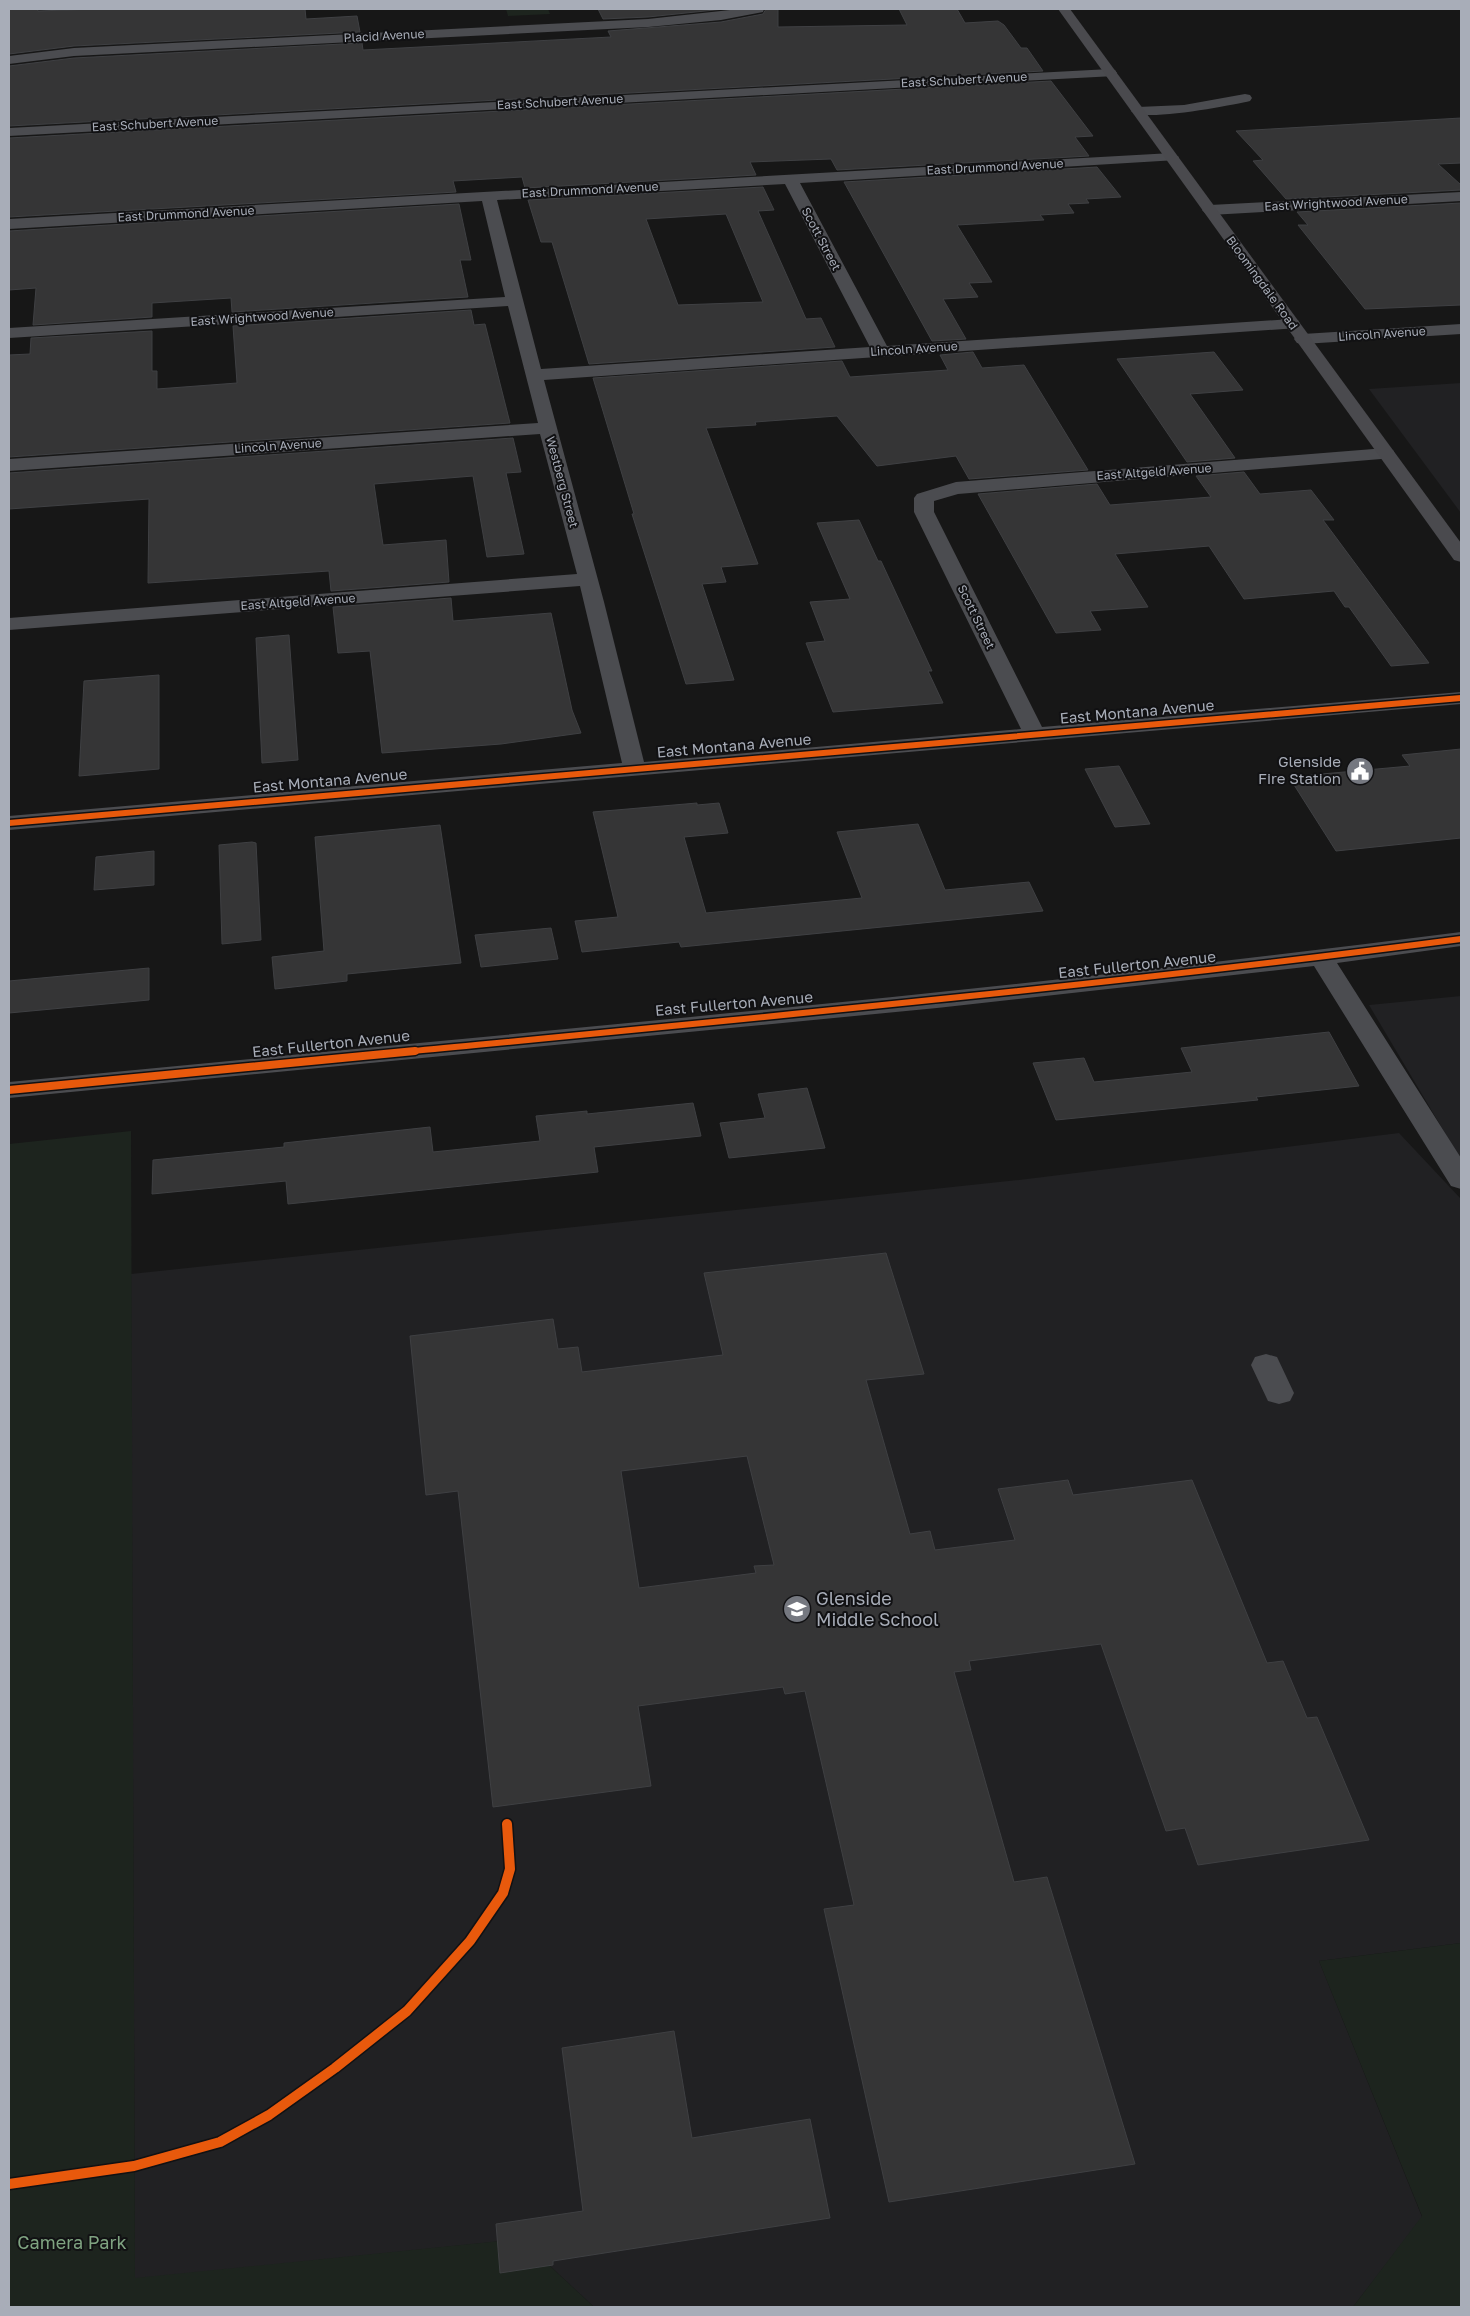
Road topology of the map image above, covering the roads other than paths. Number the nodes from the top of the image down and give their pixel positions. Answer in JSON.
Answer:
{"nodes":[{"id":1,"x":758,"y":9,"type":"edge"},
{"id":2,"x":1064,"y":9,"type":"edge"},
{"id":3,"x":9,"y":60,"type":"edge"},
{"id":4,"x":1110,"y":73,"type":"junction"},
{"id":5,"x":1245,"y":98,"type":"dead end"},
{"id":6,"x":1138,"y":111,"type":"junction"},
{"id":7,"x":9,"y":132,"type":"edge"},
{"id":8,"x":1172,"y":157,"type":"junction"},
{"id":9,"x":790,"y":179,"type":"junction"},
{"id":10,"x":488,"y":196,"type":"junction"},
{"id":11,"x":1461,"y":196,"type":"edge"},
{"id":12,"x":1210,"y":210,"type":"junction"},
{"id":13,"x":9,"y":224,"type":"edge"},
{"id":14,"x":515,"y":301,"type":"junction"},
{"id":15,"x":1292,"y":324,"type":"junction"},
{"id":16,"x":1461,"y":329,"type":"edge"},
{"id":17,"x":9,"y":333,"type":"edge"},
{"id":18,"x":1303,"y":340,"type":"junction"},
{"id":19,"x":881,"y":352,"type":"junction"},
{"id":20,"x":535,"y":375,"type":"junction"},
{"id":21,"x":547,"y":428,"type":"junction"},
{"id":22,"x":1386,"y":454,"type":"junction"},
{"id":23,"x":9,"y":465,"type":"edge"},
{"id":24,"x":924,"y":498,"type":"joint"},
{"id":25,"x":1461,"y":556,"type":"edge"},
{"id":26,"x":588,"y":579,"type":"junction"},
{"id":27,"x":9,"y":624,"type":"edge"},
{"id":28,"x":1461,"y":698,"type":"edge"},
{"id":29,"x":1034,"y":734,"type":"junction"},
{"id":30,"x":635,"y":769,"type":"junction"},
{"id":31,"x":9,"y":823,"type":"edge"},
{"id":32,"x":1461,"y":939,"type":"edge"},
{"id":33,"x":1322,"y":958,"type":"junction"},
{"id":34,"x":9,"y":1090,"type":"edge"},
{"id":35,"x":1461,"y":1180,"type":"edge"},
{"id":36,"x":1266,"y":1365,"type":"dead end"},
{"id":37,"x":1279,"y":1394,"type":"dead end"}],
"edges":[{"from":1,"to":3,"type":"street","name":"Placid Avenue"},
{"from":2,"to":4,"type":"main road","name":"Bloomingdale Road"},
{"from":4,"to":6,"type":"main road","name":"Bloomingdale Road"},
{"from":4,"to":7,"type":"street","name":"East Schubert Avenue"},
{"from":5,"to":6,"type":"street"},
{"from":6,"to":8,"type":"main road","name":"Bloomingdale Road"},
{"from":8,"to":9,"type":"street","name":"East Drummond Avenue"},
{"from":8,"to":12,"type":"main road","name":"Bloomingdale Road"},
{"from":9,"to":10,"type":"street","name":"East Drummond Avenue"},
{"from":9,"to":19,"type":"street","name":"Scott Street"},
{"from":10,"to":13,"type":"street","name":"East Drummond Avenue"},
{"from":10,"to":14,"type":"street","name":"Westberg Street"},
{"from":11,"to":12,"type":"street","name":"East Wrightwood Avenue"},
{"from":12,"to":15,"type":"main road","name":"Bloomingdale Road"},
{"from":14,"to":17,"type":"street","name":"East Wrightwood Avenue"},
{"from":14,"to":20,"type":"street","name":"Westberg Street"},
{"from":15,"to":18,"type":"main road","name":"Bloomingdale Road"},
{"from":15,"to":19,"type":"street","name":"Lincoln Avenue"},
{"from":16,"to":18,"type":"street","name":"Lincoln Avenue"},
{"from":18,"to":22,"type":"main road","name":"Bloomingdale Road"},
{"from":19,"to":20,"type":"street","name":"Lincoln Avenue"},
{"from":20,"to":21,"type":"street","name":"Westberg Street"},
{"from":21,"to":23,"type":"street","name":"Lincoln Avenue"},
{"from":21,"to":26,"type":"street","name":"Westberg Street"},
{"from":22,"to":24,"type":"street","name":"East Altgeld Avenue"},
{"from":22,"to":25,"type":"main road","name":"Bloomingdale Road"},
{"from":24,"to":29,"type":"street","name":"Scott Street"},
{"from":26,"to":27,"type":"street","name":"East Altgeld Avenue"},
{"from":26,"to":30,"type":"street","name":"Westberg Street"},
{"from":28,"to":29,"type":"street","name":"East Montana Avenue"},
{"from":29,"to":30,"type":"street","name":"East Montana Avenue"},
{"from":30,"to":31,"type":"street","name":"East Montana Avenue"},
{"from":32,"to":33,"type":"street","name":"East Fullerton Avenue"},
{"from":33,"to":34,"type":"street","name":"East Fullerton Avenue"},
{"from":33,"to":35,"type":"street"},
{"from":36,"to":37,"type":"street"}]}
